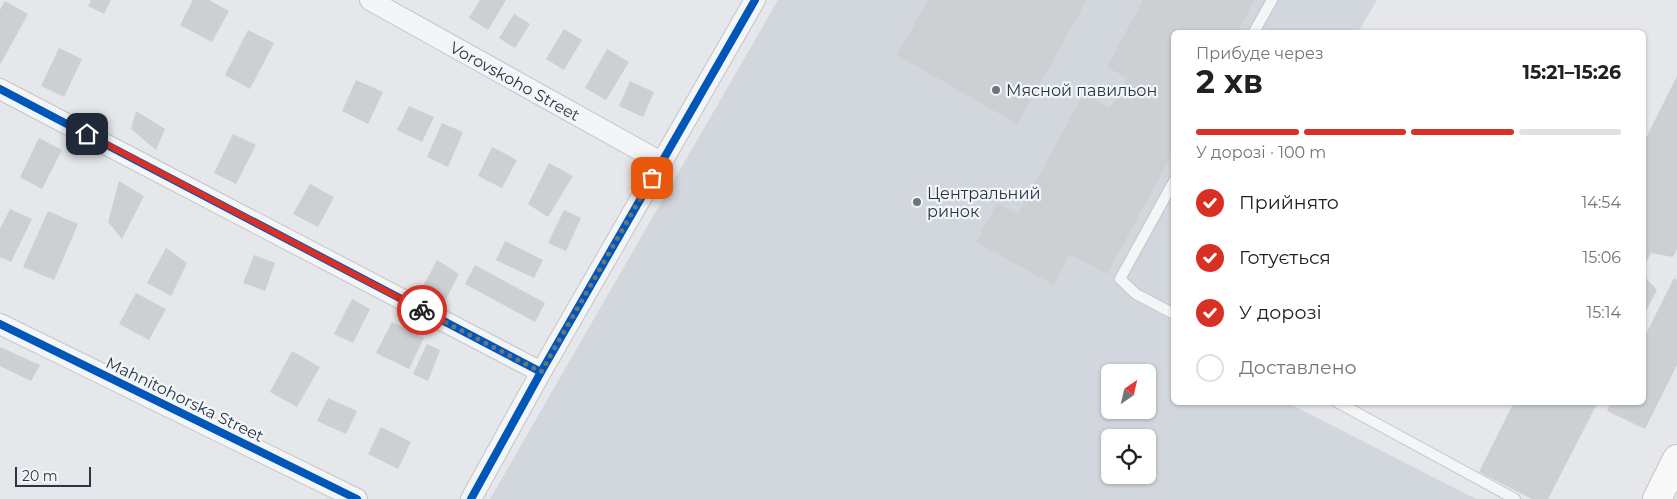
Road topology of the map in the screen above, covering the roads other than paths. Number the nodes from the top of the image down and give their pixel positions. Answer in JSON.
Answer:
{"nodes":[{"id":1,"x":370,"y":0,"type":"edge"},
{"id":2,"x":755,"y":0,"type":"edge"},
{"id":3,"x":1272,"y":0,"type":"edge"},
{"id":4,"x":1255,"y":30,"type":"edge"},
{"id":5,"x":0,"y":89,"type":"edge"},
{"id":6,"x":661,"y":162,"type":"junction"},
{"id":7,"x":1171,"y":186,"type":"edge"},
{"id":8,"x":1171,"y":312,"type":"edge"},
{"id":9,"x":0,"y":324,"type":"edge"},
{"id":10,"x":541,"y":372,"type":"junction"},
{"id":11,"x":1342,"y":405,"type":"edge"},
{"id":12,"x":1677,"y":459,"type":"edge"},
{"id":13,"x":358,"y":499,"type":"edge"},
{"id":14,"x":470,"y":499,"type":"edge"},
{"id":15,"x":1514,"y":499,"type":"edge"},
{"id":16,"x":1656,"y":499,"type":"edge"}],
"edges":[{"from":1,"to":6,"type":"street","name":"Vorovskoho Street"},
{"from":2,"to":6,"type":"street"},
{"from":3,"to":4,"type":"lane"},
{"from":5,"to":10,"type":"street"},
{"from":6,"to":10,"type":"street"},
{"from":7,"to":8,"type":"lane"},
{"from":9,"to":13,"type":"street","name":"Mahnitohorska Street"},
{"from":10,"to":14,"type":"street"},
{"from":11,"to":15,"type":"lane"},
{"from":12,"to":16,"type":"street"}]}
